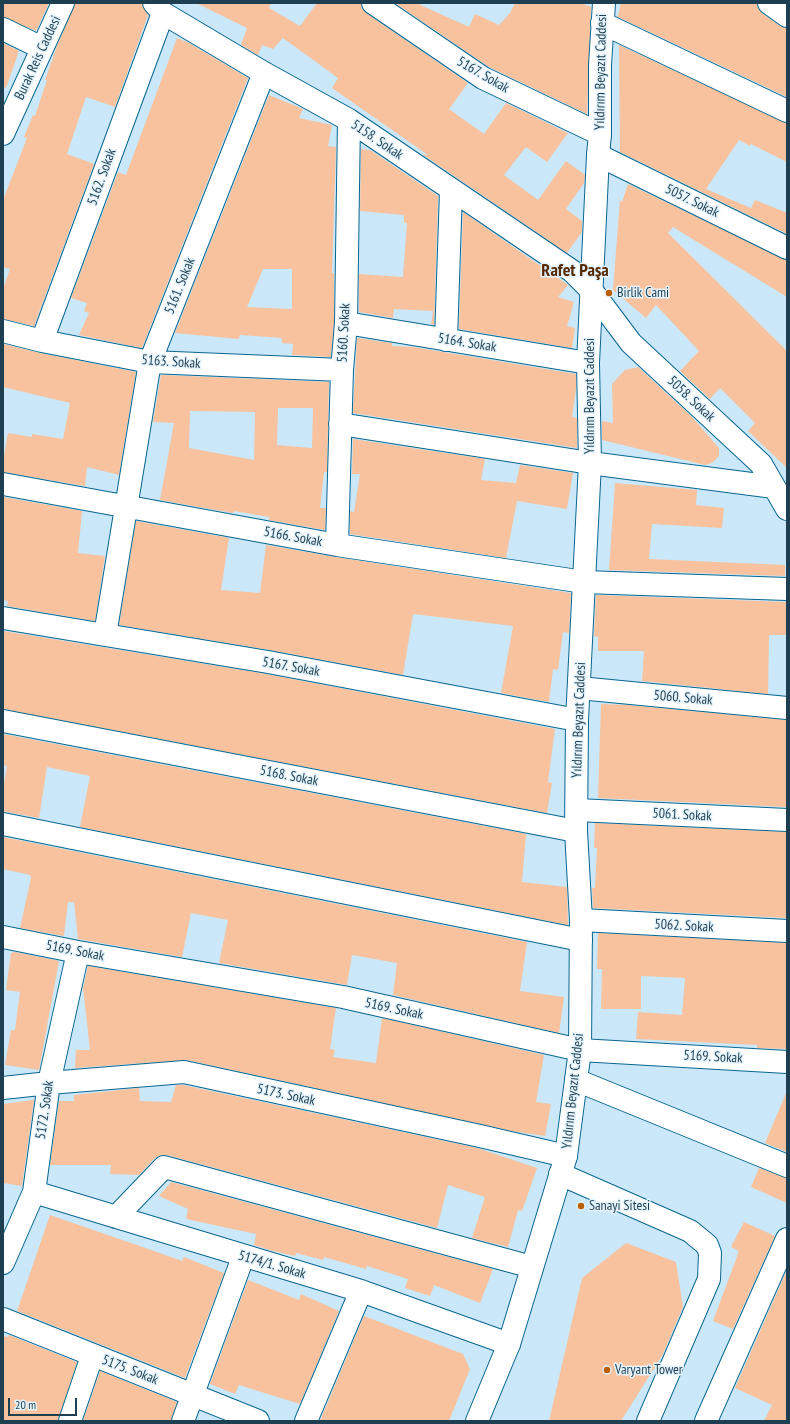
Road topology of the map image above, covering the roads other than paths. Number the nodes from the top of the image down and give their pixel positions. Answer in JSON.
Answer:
{"nodes":[{"id":1,"x":63,"y":3,"type":"edge"},
{"id":2,"x":373,"y":3,"type":"edge"},
{"id":3,"x":769,"y":3,"type":"edge"},
{"id":4,"x":159,"y":8,"type":"edge"},
{"id":5,"x":601,"y":9,"type":"edge"},
{"id":6,"x":787,"y":16,"type":"edge"},
{"id":7,"x":3,"y":29,"type":"edge"},
{"id":8,"x":42,"y":48,"type":"junction"},
{"id":9,"x":264,"y":73,"type":"junction"},
{"id":10,"x":787,"y":111,"type":"edge"},
{"id":11,"x":349,"y":120,"type":"junction"},
{"id":12,"x":3,"y":134,"type":"edge"},
{"id":13,"x":599,"y":145,"type":"junction"},
{"id":14,"x":451,"y":190,"type":"junction"},
{"id":15,"x":787,"y":248,"type":"edge"},
{"id":16,"x":592,"y":291,"type":"junction"},
{"id":17,"x":346,"y":323,"type":"junction"},
{"id":18,"x":3,"y":331,"type":"edge"},
{"id":19,"x":446,"y":340,"type":"junction"},
{"id":20,"x":42,"y":341,"type":"junction"},
{"id":21,"x":150,"y":362,"type":"junction"},
{"id":22,"x":588,"y":363,"type":"junction"},
{"id":23,"x":342,"y":370,"type":"junction"},
{"id":24,"x":340,"y":424,"type":"junction"},
{"id":25,"x":590,"y":463,"type":"junction"},
{"id":26,"x":3,"y":484,"type":"edge"},
{"id":27,"x":774,"y":487,"type":"junction"},
{"id":28,"x":125,"y":506,"type":"junction"},
{"id":29,"x":787,"y":509,"type":"edge"},
{"id":30,"x":337,"y":545,"type":"junction"},
{"id":31,"x":584,"y":582,"type":"junction"},
{"id":32,"x":787,"y":590,"type":"edge"},
{"id":33,"x":3,"y":618,"type":"edge"},
{"id":34,"x":105,"y":635,"type":"junction"},
{"id":35,"x":579,"y":688,"type":"junction"},
{"id":36,"x":787,"y":708,"type":"edge"},
{"id":37,"x":578,"y":720,"type":"junction"},
{"id":38,"x":3,"y":721,"type":"edge"},
{"id":39,"x":787,"y":820,"type":"edge"},
{"id":40,"x":576,"y":821,"type":"junction"},
{"id":41,"x":3,"y":824,"type":"edge"},
{"id":42,"x":581,"y":930,"type":"junction"},
{"id":43,"x":787,"y":931,"type":"edge"},
{"id":44,"x":3,"y":937,"type":"edge"},
{"id":45,"x":78,"y":952,"type":"junction"},
{"id":46,"x":580,"y":1050,"type":"junction"},
{"id":47,"x":787,"y":1062,"type":"edge"},
{"id":48,"x":576,"y":1080,"type":"junction"},
{"id":49,"x":49,"y":1083,"type":"junction"},
{"id":50,"x":3,"y":1088,"type":"edge"},
{"id":51,"x":563,"y":1165,"type":"junction"},
{"id":52,"x":787,"y":1166,"type":"edge"},
{"id":53,"x":34,"y":1192,"type":"junction"},
{"id":54,"x":116,"y":1217,"type":"junction"},
{"id":55,"x":787,"y":1239,"type":"edge"},
{"id":56,"x":243,"y":1257,"type":"junction"},
{"id":57,"x":3,"y":1263,"type":"edge"},
{"id":58,"x":532,"y":1267,"type":"junction"},
{"id":59,"x":361,"y":1291,"type":"junction"},
{"id":60,"x":3,"y":1319,"type":"edge"},
{"id":61,"x":509,"y":1344,"type":"junction"},
{"id":62,"x":92,"y":1356,"type":"junction"},
{"id":63,"x":193,"y":1394,"type":"junction"},
{"id":64,"x":70,"y":1421,"type":"edge"},
{"id":65,"x":183,"y":1421,"type":"edge"},
{"id":66,"x":258,"y":1421,"type":"edge"},
{"id":67,"x":306,"y":1421,"type":"edge"},
{"id":68,"x":477,"y":1421,"type":"edge"},
{"id":69,"x":648,"y":1421,"type":"edge"},
{"id":70,"x":706,"y":1421,"type":"edge"}],
"edges":[{"from":1,"to":8,"type":"street","name":"Burak Reis Caddesi"},
{"from":2,"to":13,"type":"street","name":"5167. Sokak"},
{"from":3,"to":6,"type":"street"},
{"from":4,"to":9,"type":"street","name":"5158. Sokak"},
{"from":4,"to":20,"type":"street","name":"5162. Sokak"},
{"from":5,"to":10,"type":"street"},
{"from":5,"to":13,"type":"street","name":"Yıldırım Beyazıt Caddesi"},
{"from":7,"to":8,"type":"street"},
{"from":8,"to":12,"type":"street","name":"Burak Reis Caddesi"},
{"from":9,"to":11,"type":"street","name":"5158. Sokak"},
{"from":9,"to":21,"type":"street","name":"5161. Sokak"},
{"from":11,"to":14,"type":"street","name":"5158. Sokak"},
{"from":11,"to":17,"type":"street","name":"5160. Sokak"},
{"from":13,"to":15,"type":"street","name":"5057. Sokak"},
{"from":13,"to":16,"type":"street","name":"Yıldırım Beyazıt Caddesi"},
{"from":14,"to":16,"type":"street","name":"5158. Sokak"},
{"from":14,"to":19,"type":"street"},
{"from":16,"to":22,"type":"street","name":"Yıldırım Beyazıt Caddesi"},
{"from":16,"to":27,"type":"street","name":"5058. Sokak"},
{"from":17,"to":19,"type":"street","name":"5164. Sokak"},
{"from":17,"to":23,"type":"street","name":"5160. Sokak"},
{"from":18,"to":20,"type":"street","name":"5163. Sokak"},
{"from":19,"to":22,"type":"street","name":"5164. Sokak"},
{"from":20,"to":21,"type":"street","name":"5163. Sokak"},
{"from":21,"to":23,"type":"street","name":"5163. Sokak"},
{"from":21,"to":28,"type":"street","name":"5161. Sokak"},
{"from":22,"to":25,"type":"street","name":"Yıldırım Beyazıt Caddesi"},
{"from":23,"to":24,"type":"street","name":"5160. Sokak"},
{"from":24,"to":25,"type":"street"},
{"from":24,"to":30,"type":"street","name":"5160. Sokak"},
{"from":25,"to":27,"type":"street"},
{"from":25,"to":31,"type":"street","name":"Yıldırım Beyazıt Caddesi"},
{"from":26,"to":28,"type":"street","name":"5166. Sokak"},
{"from":27,"to":29,"type":"street","name":"5058. Sokak"},
{"from":28,"to":30,"type":"street","name":"5166. Sokak"},
{"from":28,"to":34,"type":"street","name":"5161. Sokak"},
{"from":30,"to":31,"type":"street","name":"5166. Sokak"},
{"from":31,"to":32,"type":"street","name":"5166. Sokak"},
{"from":31,"to":35,"type":"street","name":"Yıldırım Beyazıt Caddesi"},
{"from":33,"to":34,"type":"street","name":"5167. Sokak"},
{"from":34,"to":37,"type":"street","name":"5167. Sokak"},
{"from":35,"to":36,"type":"street","name":"5060. Sokak"},
{"from":35,"to":37,"type":"street","name":"Yıldırım Beyazıt Caddesi"},
{"from":37,"to":40,"type":"street","name":"Yıldırım Beyazıt Caddesi"},
{"from":38,"to":40,"type":"street","name":"5168. Sokak"},
{"from":39,"to":40,"type":"street","name":"5061. Sokak"},
{"from":40,"to":42,"type":"street","name":"Yıldırım Beyazıt Caddesi"},
{"from":41,"to":42,"type":"street","name":"5062. Sokak"},
{"from":42,"to":43,"type":"street","name":"5062. Sokak"},
{"from":42,"to":46,"type":"street","name":"Yıldırım Beyazıt Caddesi"},
{"from":44,"to":45,"type":"street","name":"5169. Sokak"},
{"from":45,"to":46,"type":"street","name":"5169. Sokak"},
{"from":45,"to":49,"type":"street","name":"5172. Sokak"},
{"from":46,"to":47,"type":"street","name":"5169. Sokak"},
{"from":46,"to":48,"type":"street","name":"Yıldırım Beyazıt Caddesi"},
{"from":48,"to":51,"type":"street","name":"Yıldırım Beyazıt Caddesi"},
{"from":48,"to":52,"type":"street"},
{"from":49,"to":50,"type":"street","name":"5173. Sokak"},
{"from":49,"to":51,"type":"street","name":"5173. Sokak"},
{"from":49,"to":53,"type":"street","name":"5172. Sokak"},
{"from":51,"to":58,"type":"street","name":"Yıldırım Beyazıt Caddesi"},
{"from":51,"to":69,"type":"street","name":"5173. Sokak"},
{"from":53,"to":54,"type":"street","name":"5174/1. Sokak"},
{"from":53,"to":57,"type":"street","name":"5172. Sokak"},
{"from":54,"to":56,"type":"street","name":"5174/1. Sokak"},
{"from":54,"to":58,"type":"street"},
{"from":55,"to":70,"type":"street"},
{"from":56,"to":59,"type":"street","name":"5174/1. Sokak"},
{"from":56,"to":63,"type":"street"},
{"from":58,"to":61,"type":"street","name":"Yıldırım Beyazıt Caddesi"},
{"from":59,"to":61,"type":"street","name":"5174/1. Sokak"},
{"from":59,"to":67,"type":"street"},
{"from":60,"to":62,"type":"street","name":"5175. Sokak"},
{"from":61,"to":68,"type":"street","name":"Yıldırım Beyazıt Caddesi"},
{"from":62,"to":63,"type":"street","name":"5175. Sokak"},
{"from":62,"to":64,"type":"street"},
{"from":63,"to":65,"type":"street"},
{"from":63,"to":66,"type":"street","name":"5175. Sokak"}]}
